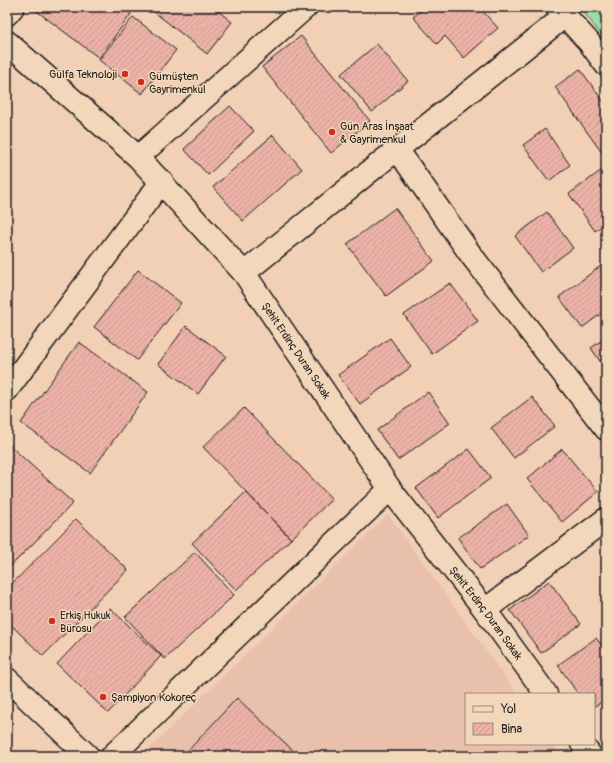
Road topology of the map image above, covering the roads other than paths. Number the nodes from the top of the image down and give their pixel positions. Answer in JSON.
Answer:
{"nodes":[{"id":1,"x":13,"y":7,"type":"edge"},
{"id":2,"x":306,"y":7,"type":"edge"},
{"id":3,"x":561,"y":11,"type":"edge"},
{"id":4,"x":7,"y":14,"type":"edge"},
{"id":5,"x":7,"y":42,"type":"edge"},
{"id":6,"x":606,"y":65,"type":"edge"},
{"id":7,"x":397,"y":149,"type":"junction"},
{"id":8,"x":138,"y":157,"type":"junction"},
{"id":9,"x":162,"y":181,"type":"junction"},
{"id":10,"x":244,"y":273,"type":"junction"},
{"id":11,"x":7,"y":390,"type":"edge"},
{"id":12,"x":606,"y":429,"type":"edge"},
{"id":13,"x":390,"y":489,"type":"junction"},
{"id":14,"x":606,"y":519,"type":"edge"},
{"id":15,"x":484,"y":610,"type":"junction"},
{"id":16,"x":7,"y":680,"type":"edge"},
{"id":17,"x":545,"y":693,"type":"edge"},
{"id":18,"x":583,"y":745,"type":"edge"},
{"id":19,"x":88,"y":756,"type":"edge"},
{"id":20,"x":112,"y":756,"type":"edge"},
{"id":21,"x":591,"y":756,"type":"edge"}],
"edges":[{"from":1,"to":4,"type":"street"},
{"from":2,"to":8,"type":"street"},
{"from":3,"to":6,"type":"street"},
{"from":3,"to":7,"type":"street"},
{"from":5,"to":8,"type":"street","name":"Şehit Erdinç Duran Sokak"},
{"from":7,"to":10,"type":"street"},
{"from":7,"to":12,"type":"street"},
{"from":8,"to":9,"type":"street","name":"Şehit Erdinç Duran Sokak"},
{"from":9,"to":10,"type":"street","name":"Şehit Erdinç Duran Sokak"},
{"from":9,"to":11,"type":"street"},
{"from":10,"to":13,"type":"street","name":"Şehit Erdinç Duran Sokak"},
{"from":13,"to":15,"type":"street","name":"Şehit Erdinç Duran Sokak"},
{"from":13,"to":20,"type":"street"},
{"from":14,"to":15,"type":"street"},
{"from":15,"to":17,"type":"street","name":"Şehit Erdinç Duran Sokak"},
{"from":16,"to":19,"type":"street"},
{"from":18,"to":21,"type":"street"}]}
